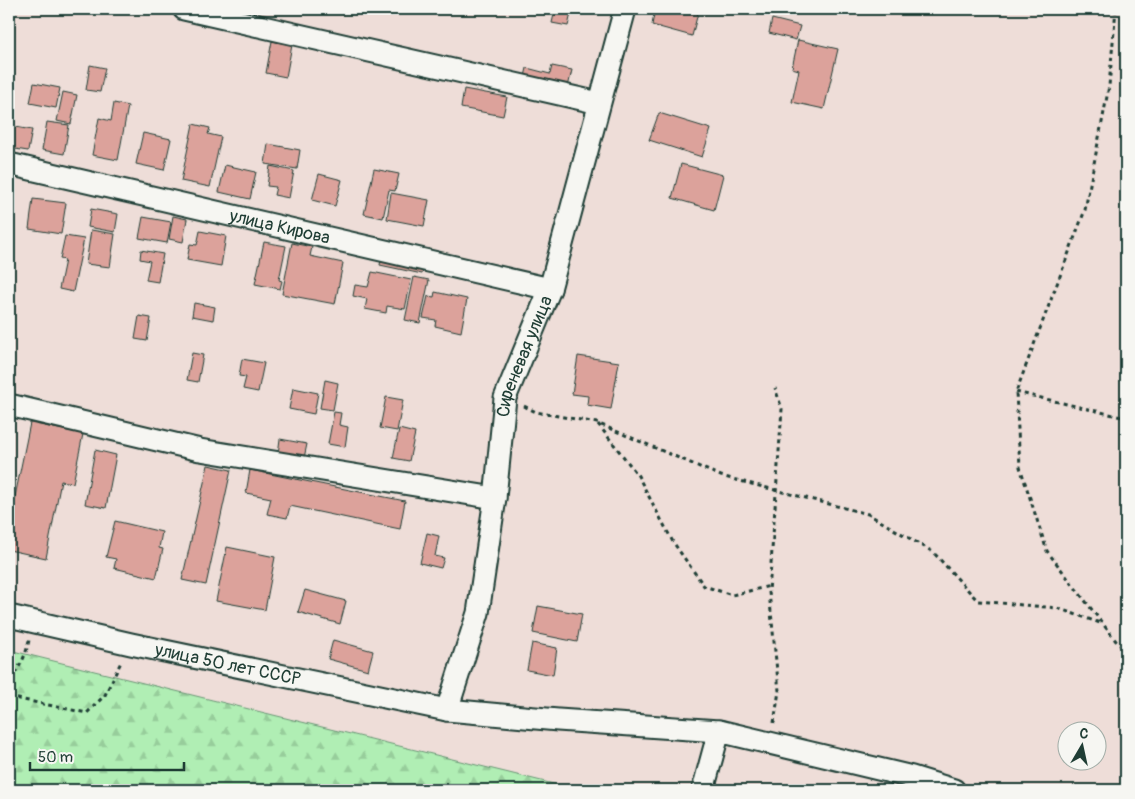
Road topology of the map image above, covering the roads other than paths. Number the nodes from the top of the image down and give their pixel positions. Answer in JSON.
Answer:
{"nodes":[{"id":1,"x":184,"y":9,"type":"edge"},
{"id":2,"x":624,"y":9,"type":"edge"},
{"id":3,"x":599,"y":103,"type":"junction"},
{"id":4,"x":9,"y":164,"type":"edge"},
{"id":5,"x":550,"y":289,"type":"junction"},
{"id":6,"x":9,"y":405,"type":"edge"},
{"id":7,"x":495,"y":498,"type":"junction"},
{"id":8,"x":9,"y":616,"type":"edge"},
{"id":9,"x":446,"y":710,"type":"junction"},
{"id":10,"x":719,"y":731,"type":"junction"},
{"id":11,"x":703,"y":790,"type":"edge"},
{"id":12,"x":954,"y":790,"type":"edge"}],
"edges":[{"from":1,"to":3,"type":"street"},
{"from":2,"to":3,"type":"street","name":"Сиреневая улица"},
{"from":3,"to":5,"type":"street","name":"Сиреневая улица"},
{"from":4,"to":5,"type":"street","name":"улица Кирова"},
{"from":5,"to":7,"type":"street","name":"Сиреневая улица"},
{"from":6,"to":7,"type":"street"},
{"from":7,"to":9,"type":"street","name":"Сиреневая улица"},
{"from":8,"to":9,"type":"street","name":"улица 50 лет СССР"},
{"from":9,"to":10,"type":"street","name":"улица 50 лет СССР"},
{"from":10,"to":11,"type":"street"},
{"from":10,"to":12,"type":"street","name":"улица 50 лет СССР"}]}
